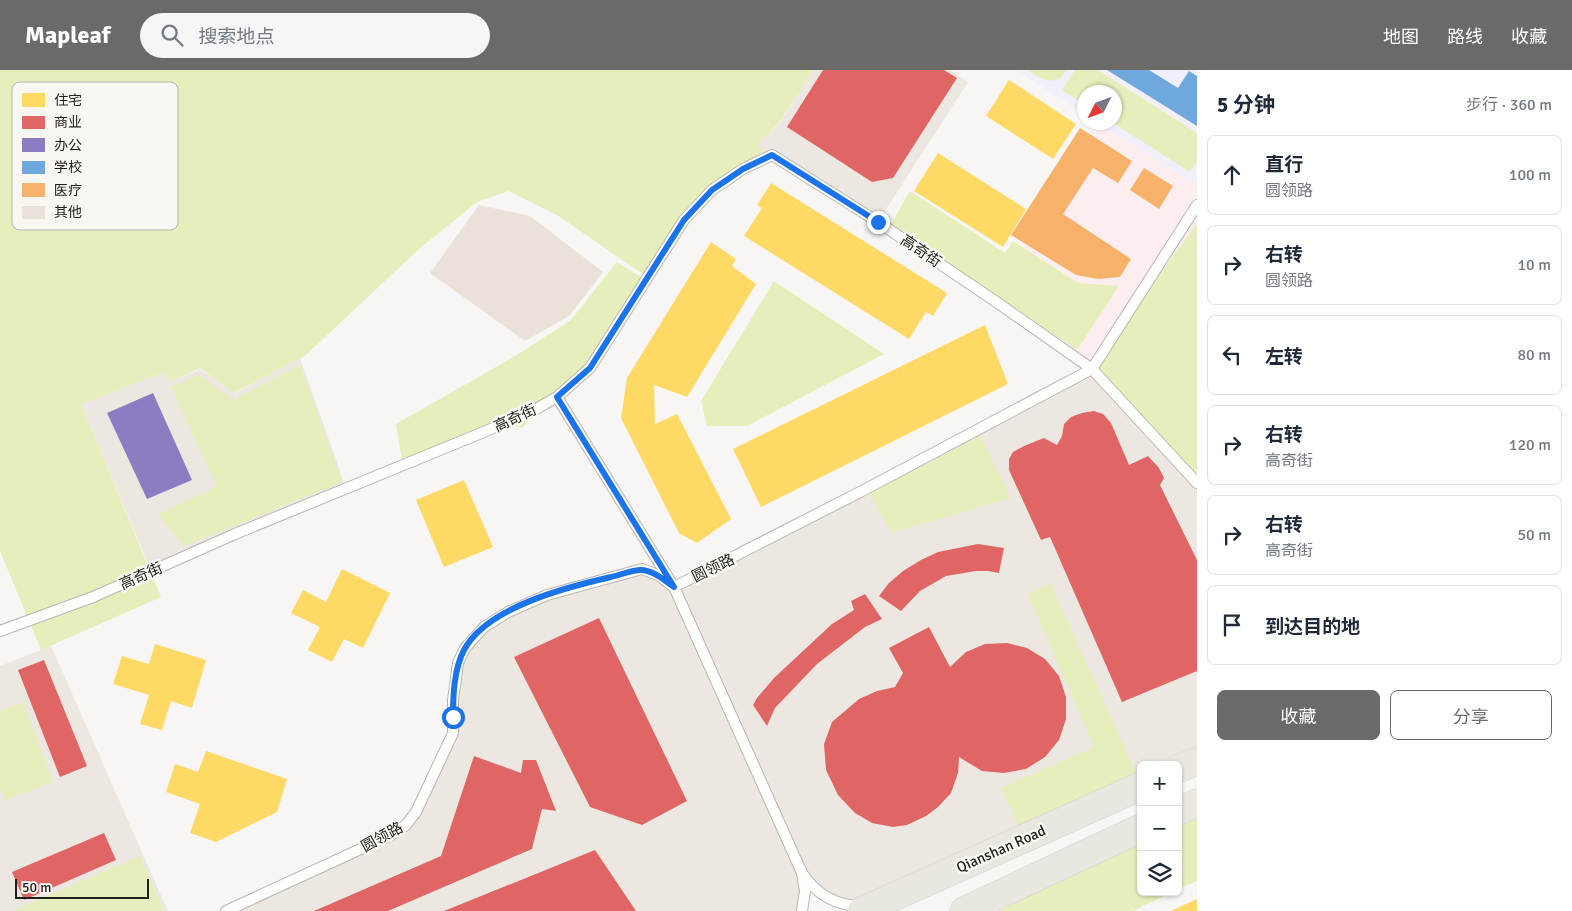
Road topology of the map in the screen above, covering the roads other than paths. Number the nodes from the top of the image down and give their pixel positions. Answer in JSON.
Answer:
{"nodes":[{"id":1,"x":1197,"y":205,"type":"edge"},
{"id":2,"x":1092,"y":369,"type":"junction"},
{"id":3,"x":557,"y":397,"type":"junction"},
{"id":4,"x":1197,"y":483,"type":"edge"},
{"id":5,"x":674,"y":587,"type":"junction"},
{"id":6,"x":0,"y":631,"type":"edge"},
{"id":7,"x":1197,"y":761,"type":"edge"},
{"id":8,"x":1182,"y":768,"type":"edge"},
{"id":9,"x":1137,"y":788,"type":"edge"},
{"id":10,"x":1197,"y":803,"type":"edge"},
{"id":11,"x":1182,"y":809,"type":"edge"},
{"id":12,"x":1137,"y":830,"type":"edge"},
{"id":13,"x":802,"y":872,"type":"junction"},
{"id":14,"x":889,"y":899,"type":"junction"},
{"id":15,"x":226,"y":911,"type":"edge"},
{"id":16,"x":802,"y":911,"type":"edge"},
{"id":17,"x":862,"y":911,"type":"edge"},
{"id":18,"x":964,"y":911,"type":"edge"}],
"edges":[{"from":1,"to":2,"type":"lane"},
{"from":2,"to":3,"type":"lane","name":"高奇街"},
{"from":2,"to":4,"type":"lane","name":"高奇街"},
{"from":2,"to":5,"type":"lane","name":"圆领路"},
{"from":3,"to":5,"type":"lane"},
{"from":3,"to":6,"type":"lane","name":"高奇街"},
{"from":5,"to":13,"type":"lane"},
{"from":5,"to":15,"type":"lane","name":"圆领路"},
{"from":7,"to":8,"type":"main road"},
{"from":9,"to":14,"type":"main road","name":"Qianshan Road"},
{"from":10,"to":11,"type":"main road"},
{"from":12,"to":18,"type":"main road"},
{"from":13,"to":14,"type":"lane"},
{"from":13,"to":16,"type":"lane"},
{"from":14,"to":17,"type":"main road","name":"Qianshan Road"}]}
